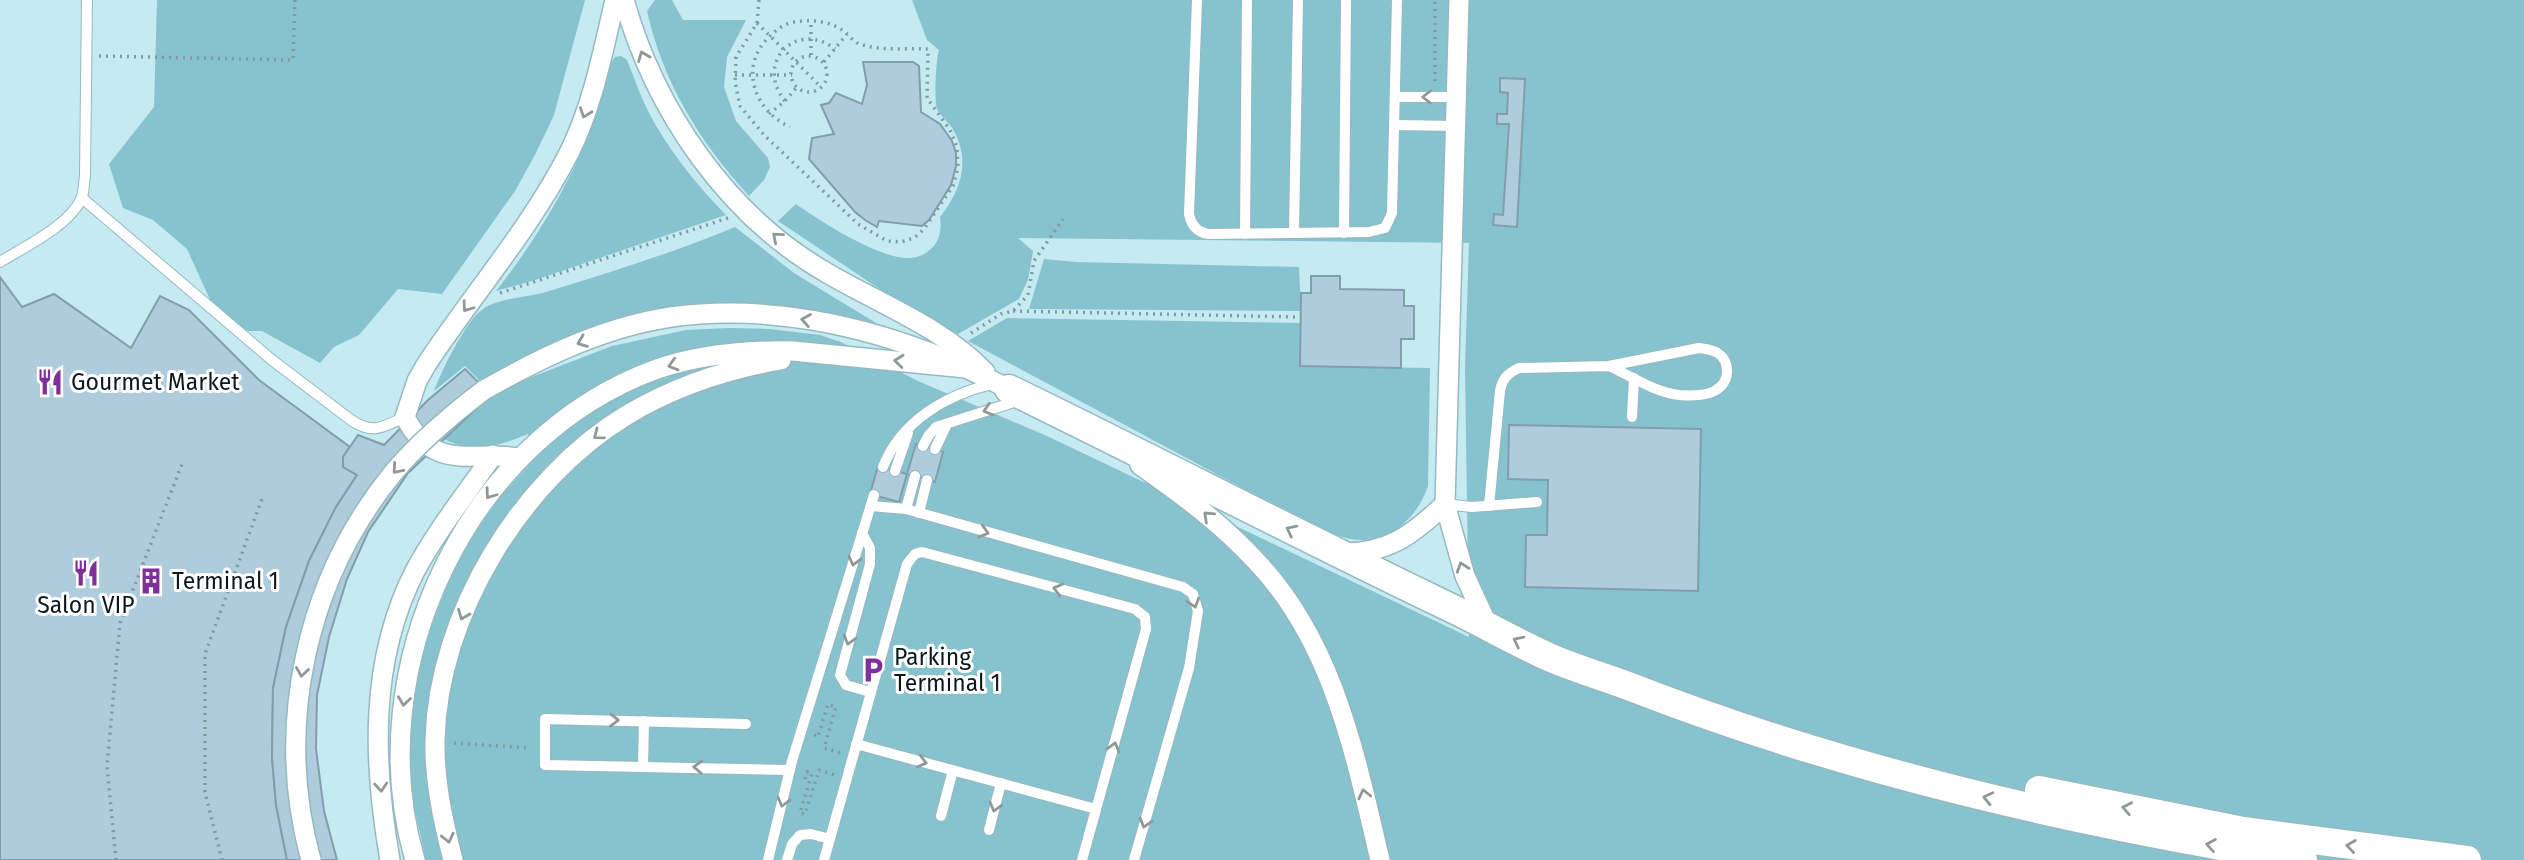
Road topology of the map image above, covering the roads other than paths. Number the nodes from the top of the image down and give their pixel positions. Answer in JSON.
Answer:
{"nodes":[{"id":1,"x":87,"y":0,"type":"edge"},
{"id":2,"x":615,"y":0,"type":"edge"},
{"id":3,"x":624,"y":0,"type":"edge"},
{"id":4,"x":1197,"y":0,"type":"edge"},
{"id":5,"x":1247,"y":0,"type":"edge"},
{"id":6,"x":1298,"y":0,"type":"edge"},
{"id":7,"x":1346,"y":0,"type":"edge"},
{"id":8,"x":1397,"y":0,"type":"edge"},
{"id":9,"x":1459,"y":0,"type":"edge"},
{"id":10,"x":1396,"y":97,"type":"junction"},
{"id":11,"x":1457,"y":97,"type":"junction"},
{"id":12,"x":1395,"y":125,"type":"junction"},
{"id":13,"x":1456,"y":126,"type":"junction"},
{"id":14,"x":82,"y":198,"type":"junction"},
{"id":15,"x":1294,"y":233,"type":"junction"},
{"id":16,"x":1344,"y":233,"type":"junction"},
{"id":17,"x":1245,"y":234,"type":"junction"},
{"id":18,"x":0,"y":262,"type":"edge"},
{"id":19,"x":820,"y":354,"type":"junction"},
{"id":20,"x":1609,"y":366,"type":"junction"},
{"id":21,"x":966,"y":368,"type":"junction"},
{"id":22,"x":1633,"y":378,"type":"junction"},
{"id":23,"x":1010,"y":390,"type":"junction"},
{"id":24,"x":405,"y":417,"type":"junction"},
{"id":25,"x":1632,"y":417,"type":"dead end"},
{"id":26,"x":950,"y":421,"type":"junction"},
{"id":27,"x":909,"y":429,"type":"junction"},
{"id":28,"x":1095,"y":432,"type":"junction"},
{"id":29,"x":923,"y":446,"type":"dead end"},
{"id":30,"x":935,"y":449,"type":"dead end"},
{"id":31,"x":493,"y":455,"type":"junction"},
{"id":32,"x":520,"y":458,"type":"junction"},
{"id":33,"x":883,"y":467,"type":"dead end"},
{"id":34,"x":895,"y":471,"type":"dead end"},
{"id":35,"x":915,"y":476,"type":"dead end"},
{"id":36,"x":927,"y":480,"type":"dead end"},
{"id":37,"x":1537,"y":502,"type":"dead end"},
{"id":38,"x":1445,"y":505,"type":"junction"},
{"id":39,"x":1489,"y":506,"type":"junction"},
{"id":40,"x":906,"y":509,"type":"junction"},
{"id":41,"x":919,"y":513,"type":"junction"},
{"id":42,"x":862,"y":533,"type":"junction"},
{"id":43,"x":1336,"y":553,"type":"junction"},
{"id":44,"x":1488,"y":626,"type":"junction"},
{"id":45,"x":1552,"y":658,"type":"junction"},
{"id":46,"x":870,"y":692,"type":"junction"},
{"id":47,"x":644,"y":721,"type":"junction"},
{"id":48,"x":746,"y":724,"type":"dead end"},
{"id":49,"x":856,"y":744,"type":"junction"},
{"id":50,"x":643,"y":766,"type":"junction"},
{"id":51,"x":790,"y":770,"type":"junction"},
{"id":52,"x":954,"y":770,"type":"junction"},
{"id":53,"x":1001,"y":783,"type":"junction"},
{"id":54,"x":1096,"y":809,"type":"junction"},
{"id":55,"x":941,"y":816,"type":"dead end"},
{"id":56,"x":989,"y":831,"type":"dead end"},
{"id":57,"x":830,"y":839,"type":"junction"},
{"id":58,"x":409,"y":840,"type":"junction"},
{"id":59,"x":388,"y":851,"type":"edge"},
{"id":60,"x":311,"y":860,"type":"edge"},
{"id":61,"x":415,"y":860,"type":"edge"},
{"id":62,"x":453,"y":860,"type":"edge"},
{"id":63,"x":768,"y":860,"type":"edge"},
{"id":64,"x":787,"y":860,"type":"edge"},
{"id":65,"x":824,"y":860,"type":"edge"},
{"id":66,"x":1082,"y":860,"type":"edge"},
{"id":67,"x":1134,"y":860,"type":"edge"},
{"id":68,"x":1380,"y":860,"type":"edge"},
{"id":69,"x":2302,"y":860,"type":"edge"},
{"id":70,"x":2467,"y":860,"type":"edge"}],
"edges":[{"from":1,"to":14,"type":"lane"},
{"from":2,"to":24,"type":"street","one_way":true},
{"from":23,"to":3,"type":"street","one_way":true},
{"from":4,"to":17,"type":"lane"},
{"from":5,"to":17,"type":"lane"},
{"from":6,"to":15,"type":"lane"},
{"from":7,"to":16,"type":"lane"},
{"from":8,"to":10,"type":"lane"},
{"from":9,"to":11,"type":"street"},
{"from":11,"to":10,"type":"lane","one_way":true},
{"from":10,"to":12,"type":"lane"},
{"from":11,"to":13,"type":"street"},
{"from":12,"to":13,"type":"lane"},
{"from":12,"to":16,"type":"lane"},
{"from":13,"to":38,"type":"street"},
{"from":14,"to":18,"type":"lane"},
{"from":14,"to":24,"type":"lane"},
{"from":15,"to":16,"type":"lane"},
{"from":15,"to":17,"type":"lane"},
{"from":21,"to":19,"type":"street","one_way":true},
{"from":19,"to":32,"type":"street","one_way":true},
{"from":19,"to":62,"type":"street","one_way":true},
{"from":20,"to":22,"type":"lane"},
{"from":20,"to":22,"type":"lane"},
{"from":20,"to":39,"type":"lane"},
{"from":21,"to":23,"type":"street"},
{"from":21,"to":60,"type":"street","one_way":true,"bridge":true},
{"from":22,"to":25,"type":"lane"},
{"from":23,"to":26,"type":"lane","one_way":true},
{"from":23,"to":27,"type":"lane"},
{"from":23,"to":28,"type":"main road"},
{"from":24,"to":31,"type":"street"},
{"from":26,"to":29,"type":"lane"},
{"from":26,"to":30,"type":"lane"},
{"from":27,"to":33,"type":"lane"},
{"from":27,"to":34,"type":"lane"},
{"from":43,"to":28,"type":"main road","one_way":true},
{"from":68,"to":28,"type":"street","one_way":true},
{"from":31,"to":32,"type":"street"},
{"from":31,"to":59,"type":"street","one_way":true},
{"from":32,"to":58,"type":"street","one_way":true},
{"from":35,"to":40,"type":"lane"},
{"from":36,"to":41,"type":"lane"},
{"from":37,"to":39,"type":"lane"},
{"from":38,"to":39,"type":"lane"},
{"from":38,"to":43,"type":"street"},
{"from":44,"to":38,"type":"street","one_way":true},
{"from":40,"to":41,"type":"lane"},
{"from":40,"to":42,"type":"lane"},
{"from":41,"to":67,"type":"lane","one_way":true},
{"from":42,"to":46,"type":"lane","one_way":true},
{"from":42,"to":51,"type":"lane","one_way":true},
{"from":43,"to":44,"type":"main road"},
{"from":45,"to":44,"type":"main road","one_way":true},
{"from":69,"to":45,"type":"main road","one_way":true},
{"from":70,"to":45,"type":"main road","one_way":true},
{"from":46,"to":49,"type":"lane"},
{"from":54,"to":46,"type":"lane","one_way":true},
{"from":47,"to":48,"type":"lane"},
{"from":47,"to":50,"type":"lane"},
{"from":50,"to":47,"type":"lane","one_way":true},
{"from":49,"to":52,"type":"lane","one_way":true},
{"from":49,"to":57,"type":"lane"},
{"from":51,"to":50,"type":"lane","one_way":true},
{"from":51,"to":63,"type":"lane","one_way":true},
{"from":52,"to":53,"type":"lane"},
{"from":52,"to":55,"type":"lane"},
{"from":53,"to":54,"type":"lane"},
{"from":53,"to":56,"type":"lane","one_way":true},
{"from":54,"to":66,"type":"lane"},
{"from":57,"to":64,"type":"lane"},
{"from":57,"to":65,"type":"lane"},
{"from":58,"to":59,"type":"street"},
{"from":58,"to":61,"type":"street"}]}
